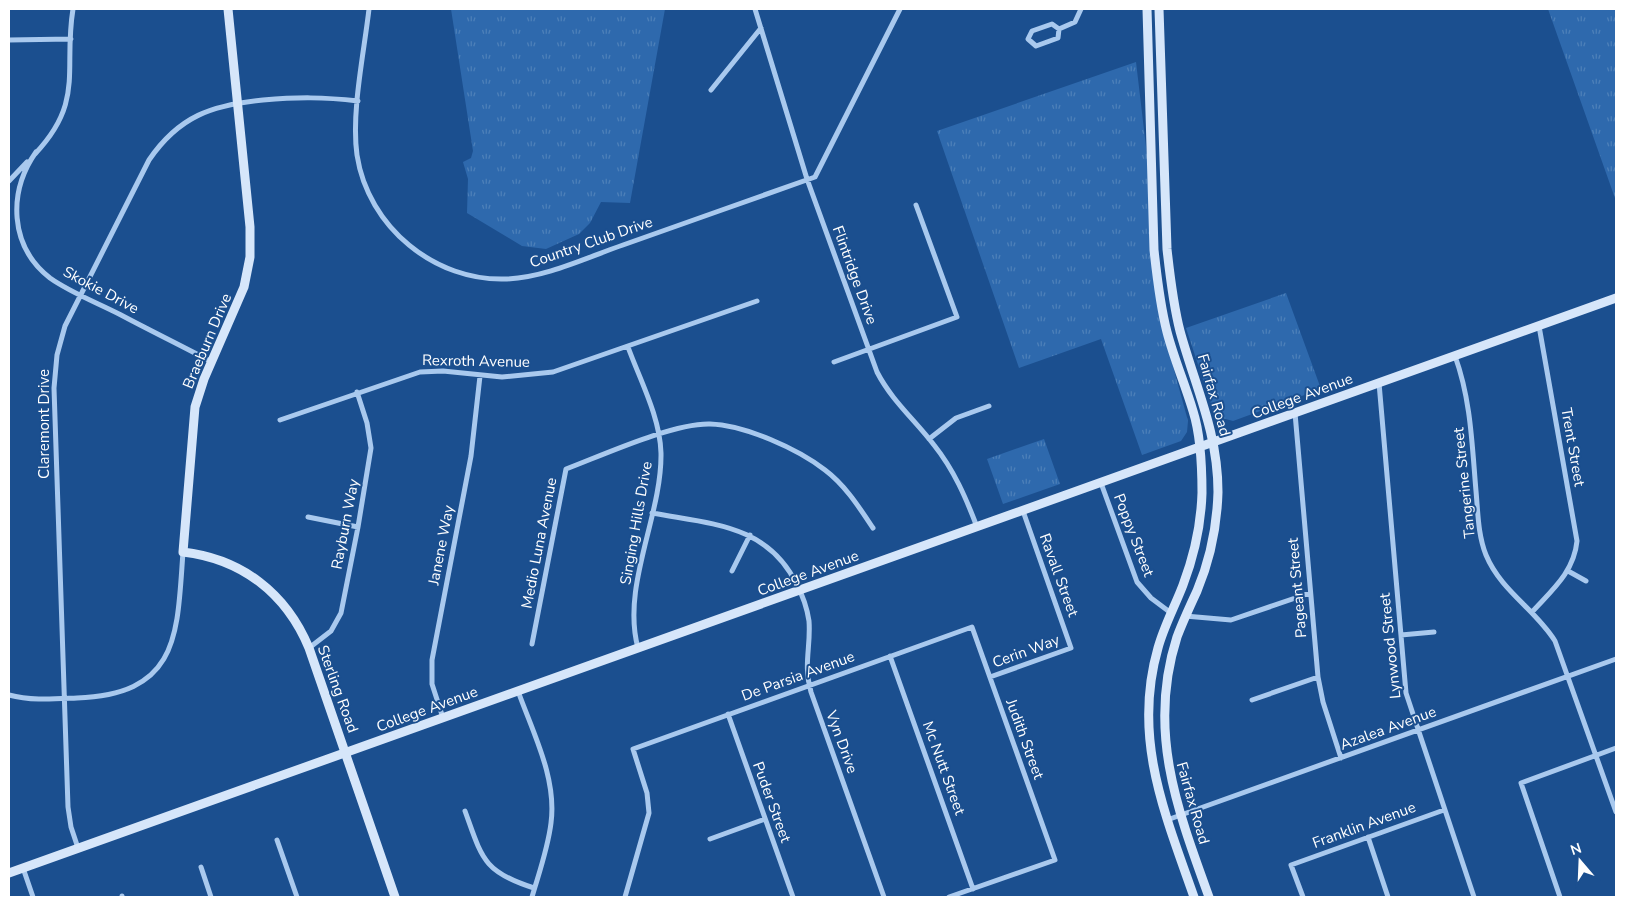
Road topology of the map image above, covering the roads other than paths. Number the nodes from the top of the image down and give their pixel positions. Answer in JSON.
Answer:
{"nodes":[{"id":1,"x":73,"y":9,"type":"edge"},
{"id":2,"x":228,"y":9,"type":"edge"},
{"id":3,"x":369,"y":9,"type":"edge"},
{"id":4,"x":755,"y":9,"type":"edge"},
{"id":5,"x":900,"y":9,"type":"edge"},
{"id":6,"x":1081,"y":9,"type":"edge"},
{"id":7,"x":1147,"y":9,"type":"edge"},
{"id":8,"x":1160,"y":9,"type":"edge"},
{"id":9,"x":1147,"y":21,"type":"junction"},
{"id":10,"x":761,"y":28,"type":"junction"},
{"id":11,"x":1060,"y":28,"type":"junction"},
{"id":12,"x":71,"y":39,"type":"junction"},
{"id":13,"x":9,"y":40,"type":"edge"},
{"id":14,"x":1161,"y":62,"type":"junction"},
{"id":15,"x":711,"y":90,"type":"dead end"},
{"id":16,"x":358,"y":101,"type":"junction"},
{"id":17,"x":238,"y":103,"type":"junction"},
{"id":18,"x":36,"y":152,"type":"junction"},
{"id":19,"x":807,"y":179,"type":"junction"},
{"id":20,"x":9,"y":181,"type":"edge"},
{"id":21,"x":916,"y":205,"type":"dead end"},
{"id":22,"x":80,"y":294,"type":"junction"},
{"id":23,"x":1616,"y":298,"type":"edge"},
{"id":24,"x":757,"y":301,"type":"dead end"},
{"id":25,"x":1539,"y":326,"type":"junction"},
{"id":26,"x":628,"y":347,"type":"junction"},
{"id":27,"x":869,"y":349,"type":"junction"},
{"id":28,"x":1455,"y":356,"type":"junction"},
{"id":29,"x":212,"y":362,"type":"junction"},
{"id":30,"x":834,"y":362,"type":"dead end"},
{"id":31,"x":480,"y":376,"type":"junction"},
{"id":32,"x":1379,"y":383,"type":"junction"},
{"id":33,"x":357,"y":392,"type":"junction"},
{"id":34,"x":989,"y":406,"type":"dead end"},
{"id":35,"x":1295,"y":413,"type":"junction"},
{"id":36,"x":280,"y":420,"type":"dead end"},
{"id":37,"x":659,"y":435,"type":"junction"},
{"id":38,"x":930,"y":439,"type":"junction"},
{"id":39,"x":1214,"y":443,"type":"junction"},
{"id":40,"x":1199,"y":448,"type":"junction"},
{"id":41,"x":1101,"y":483,"type":"junction"},
{"id":42,"x":1023,"y":511,"type":"junction"},
{"id":43,"x":652,"y":513,"type":"junction"},
{"id":44,"x":308,"y":517,"type":"dead end"},
{"id":45,"x":358,"y":527,"type":"junction"},
{"id":46,"x":977,"y":527,"type":"junction"},
{"id":47,"x":873,"y":528,"type":"dead end"},
{"id":48,"x":750,"y":535,"type":"junction"},
{"id":49,"x":183,"y":552,"type":"junction"},
{"id":50,"x":732,"y":571,"type":"dead end"},
{"id":51,"x":1568,"y":571,"type":"junction"},
{"id":52,"x":1586,"y":581,"type":"dead end"},
{"id":53,"x":800,"y":590,"type":"junction"},
{"id":54,"x":1310,"y":593,"type":"junction"},
{"id":55,"x":1532,"y":612,"type":"junction"},
{"id":56,"x":1170,"y":613,"type":"junction"},
{"id":57,"x":1185,"y":616,"type":"junction"},
{"id":58,"x":972,"y":627,"type":"joint"},
{"id":59,"x":1434,"y":632,"type":"dead end"},
{"id":60,"x":1401,"y":635,"type":"junction"},
{"id":61,"x":532,"y":644,"type":"dead end"},
{"id":62,"x":309,"y":648,"type":"junction"},
{"id":63,"x":638,"y":648,"type":"junction"},
{"id":64,"x":1072,"y":648,"type":"joint"},
{"id":65,"x":890,"y":656,"type":"junction"},
{"id":66,"x":1616,"y":659,"type":"edge"},
{"id":67,"x":1318,"y":676,"type":"junction"},
{"id":68,"x":1570,"y":676,"type":"junction"},
{"id":69,"x":990,"y":677,"type":"junction"},
{"id":70,"x":809,"y":685,"type":"junction"},
{"id":71,"x":518,"y":691,"type":"junction"},
{"id":72,"x":9,"y":695,"type":"edge"},
{"id":73,"x":64,"y":698,"type":"junction"},
{"id":74,"x":1252,"y":700,"type":"dead end"},
{"id":75,"x":728,"y":714,"type":"junction"},
{"id":76,"x":443,"y":718,"type":"junction"},
{"id":77,"x":1417,"y":730,"type":"junction"},
{"id":78,"x":1616,"y":748,"type":"edge"},
{"id":79,"x":346,"y":752,"type":"junction"},
{"id":80,"x":1597,"y":755,"type":"junction"},
{"id":81,"x":1341,"y":758,"type":"junction"},
{"id":82,"x":1444,"y":810,"type":"junction"},
{"id":83,"x":465,"y":811,"type":"dead end"},
{"id":84,"x":1616,"y":812,"type":"edge"},
{"id":85,"x":1180,"y":816,"type":"junction"},
{"id":86,"x":765,"y":819,"type":"junction"},
{"id":87,"x":1167,"y":820,"type":"junction"},
{"id":88,"x":1368,"y":837,"type":"junction"},
{"id":89,"x":710,"y":839,"type":"dead end"},
{"id":90,"x":277,"y":840,"type":"dead end"},
{"id":91,"x":78,"y":848,"type":"junction"},
{"id":92,"x":201,"y":867,"type":"dead end"},
{"id":93,"x":23,"y":868,"type":"junction"},
{"id":94,"x":9,"y":873,"type":"edge"},
{"id":95,"x":534,"y":888,"type":"junction"},
{"id":96,"x":973,"y":889,"type":"junction"},
{"id":97,"x":34,"y":897,"type":"edge"},
{"id":98,"x":211,"y":897,"type":"edge"},
{"id":99,"x":297,"y":897,"type":"edge"},
{"id":100,"x":395,"y":897,"type":"edge"},
{"id":101,"x":532,"y":897,"type":"edge"},
{"id":102,"x":625,"y":897,"type":"edge"},
{"id":103,"x":793,"y":897,"type":"edge"},
{"id":104,"x":884,"y":897,"type":"edge"},
{"id":105,"x":949,"y":897,"type":"edge"},
{"id":106,"x":1194,"y":897,"type":"edge"},
{"id":107,"x":1208,"y":897,"type":"edge"},
{"id":108,"x":1302,"y":897,"type":"edge"},
{"id":109,"x":1388,"y":897,"type":"edge"},
{"id":110,"x":1474,"y":897,"type":"edge"},
{"id":111,"x":1560,"y":897,"type":"edge"}],
"edges":[{"from":1,"to":12,"type":"street"},
{"from":2,"to":17,"type":"street","name":"Braeburn Drive"},
{"from":3,"to":16,"type":"street","name":"Country Club Drive"},
{"from":4,"to":10,"type":"street","name":"Flintridge Drive"},
{"from":5,"to":19,"type":"street","name":"Country Club Drive"},
{"from":6,"to":11,"type":"street"},
{"from":7,"to":9,"type":"street","name":"Fairfax Road"},
{"from":8,"to":14,"type":"street","name":"Fairfax Road"},
{"from":9,"to":14,"type":"street"},
{"from":9,"to":40,"type":"street","name":"Fairfax Road"},
{"from":10,"to":15,"type":"street"},
{"from":10,"to":19,"type":"street","name":"Flintridge Drive"},
{"from":11,"to":11,"type":"street"},
{"from":12,"to":13,"type":"street"},
{"from":12,"to":18,"type":"street"},
{"from":14,"to":39,"type":"street","name":"Fairfax Road"},
{"from":16,"to":17,"type":"street","name":"Claremont Drive"},
{"from":16,"to":19,"type":"street","name":"Country Club Drive"},
{"from":17,"to":22,"type":"street","name":"Claremont Drive"},
{"from":17,"to":29,"type":"street","name":"Braeburn Drive"},
{"from":18,"to":20,"type":"street"},
{"from":18,"to":22,"type":"street","name":"Skokie Drive"},
{"from":19,"to":27,"type":"street","name":"Flintridge Drive"},
{"from":21,"to":27,"type":"street"},
{"from":22,"to":29,"type":"street","name":"Skokie Drive"},
{"from":22,"to":73,"type":"street","name":"Claremont Drive"},
{"from":23,"to":25,"type":"street","name":"College Avenue"},
{"from":24,"to":26,"type":"street","name":"Rexroth Avenue"},
{"from":25,"to":28,"type":"street","name":"College Avenue"},
{"from":25,"to":51,"type":"street","name":"Trent Street"},
{"from":26,"to":31,"type":"street","name":"Rexroth Avenue"},
{"from":26,"to":37,"type":"street","name":"Singing Hills Drive"},
{"from":27,"to":30,"type":"street"},
{"from":27,"to":38,"type":"street","name":"Flintridge Drive"},
{"from":28,"to":32,"type":"street","name":"College Avenue"},
{"from":28,"to":55,"type":"street","name":"Tangerine Street"},
{"from":29,"to":49,"type":"street","name":"Braeburn Drive"},
{"from":31,"to":33,"type":"street","name":"Rexroth Avenue"},
{"from":31,"to":76,"type":"street","name":"Janene Way"},
{"from":32,"to":35,"type":"street","name":"College Avenue"},
{"from":32,"to":60,"type":"street","name":"Lynwood Street"},
{"from":33,"to":36,"type":"street","name":"Rexroth Avenue"},
{"from":33,"to":45,"type":"street","name":"Rayburn Way"},
{"from":34,"to":38,"type":"street"},
{"from":35,"to":39,"type":"street","name":"College Avenue"},
{"from":35,"to":54,"type":"street","name":"Pageant Street"},
{"from":37,"to":43,"type":"street","name":"Singing Hills Drive"},
{"from":37,"to":47,"type":"street","name":"Medio Luna Avenue"},
{"from":37,"to":61,"type":"street","name":"Medio Luna Avenue"},
{"from":38,"to":46,"type":"street","name":"Flintridge Drive"},
{"from":39,"to":40,"type":"street","name":"College Avenue"},
{"from":39,"to":57,"type":"street","name":"Fairfax Road"},
{"from":40,"to":41,"type":"street","name":"College Avenue"},
{"from":40,"to":56,"type":"street","name":"Fairfax Road"},
{"from":41,"to":42,"type":"street","name":"College Avenue"},
{"from":41,"to":56,"type":"street","name":"Poppy Street"},
{"from":42,"to":46,"type":"street","name":"College Avenue"},
{"from":42,"to":64,"type":"street","name":"Ravall Street"},
{"from":43,"to":48,"type":"street","name":"Vyn Drive"},
{"from":43,"to":63,"type":"street","name":"Singing Hills Drive"},
{"from":44,"to":45,"type":"street"},
{"from":45,"to":62,"type":"street","name":"Rayburn Way"},
{"from":46,"to":53,"type":"street","name":"College Avenue"},
{"from":48,"to":50,"type":"street"},
{"from":48,"to":53,"type":"street","name":"Vyn Drive"},
{"from":49,"to":62,"type":"street","name":"Sterling Road"},
{"from":49,"to":73,"type":"street","name":"Braeburn Drive"},
{"from":51,"to":52,"type":"street"},
{"from":51,"to":55,"type":"street","name":"Trent Street"},
{"from":53,"to":63,"type":"street","name":"College Avenue"},
{"from":53,"to":70,"type":"street","name":"Vyn Drive"},
{"from":54,"to":57,"type":"street"},
{"from":54,"to":67,"type":"street","name":"Pageant Street"},
{"from":55,"to":68,"type":"street","name":"Tangerine Street"},
{"from":56,"to":87,"type":"street","name":"Fairfax Road"},
{"from":57,"to":85,"type":"street","name":"Fairfax Road"},
{"from":58,"to":65,"type":"street","name":"De Parsia Avenue"},
{"from":58,"to":69,"type":"street","name":"Judith Street"},
{"from":59,"to":60,"type":"street"},
{"from":60,"to":77,"type":"street","name":"Lynwood Street"},
{"from":62,"to":79,"type":"street","name":"Sterling Road"},
{"from":63,"to":71,"type":"street","name":"College Avenue"},
{"from":64,"to":69,"type":"street","name":"Cerin Way"},
{"from":65,"to":70,"type":"street","name":"De Parsia Avenue"},
{"from":65,"to":96,"type":"street","name":"Mc Nutt Street"},
{"from":66,"to":68,"type":"street","name":"Azalea Avenue"},
{"from":67,"to":74,"type":"street"},
{"from":67,"to":81,"type":"street","name":"Pageant Street"},
{"from":68,"to":77,"type":"street","name":"Azalea Avenue"},
{"from":68,"to":80,"type":"street","name":"Tangerine Street"},
{"from":69,"to":96,"type":"street","name":"Judith Street"},
{"from":70,"to":75,"type":"street","name":"De Parsia Avenue"},
{"from":70,"to":104,"type":"street","name":"Vyn Drive"},
{"from":71,"to":76,"type":"street","name":"College Avenue"},
{"from":71,"to":95,"type":"street"},
{"from":72,"to":73,"type":"street","name":"Braeburn Drive"},
{"from":73,"to":91,"type":"street","name":"Claremont Drive"},
{"from":75,"to":86,"type":"street","name":"Puder Street"},
{"from":75,"to":102,"type":"street","name":"De Parsia Avenue"},
{"from":76,"to":79,"type":"street","name":"College Avenue"},
{"from":77,"to":81,"type":"street","name":"Azalea Avenue"},
{"from":77,"to":82,"type":"street","name":"Lynwood Street"},
{"from":78,"to":80,"type":"street"},
{"from":79,"to":91,"type":"street","name":"College Avenue"},
{"from":79,"to":100,"type":"street","name":"Sterling Road"},
{"from":80,"to":84,"type":"street","name":"Tangerine Street"},
{"from":80,"to":111,"type":"street"},
{"from":81,"to":85,"type":"street","name":"Azalea Avenue"},
{"from":82,"to":88,"type":"street","name":"Franklin Avenue"},
{"from":82,"to":110,"type":"street","name":"Lynwood Street"},
{"from":83,"to":95,"type":"street"},
{"from":85,"to":87,"type":"street","name":"Azalea Avenue"},
{"from":85,"to":107,"type":"street","name":"Fairfax Road"},
{"from":86,"to":89,"type":"street"},
{"from":86,"to":103,"type":"street","name":"Puder Street"},
{"from":87,"to":106,"type":"street","name":"Fairfax Road"},
{"from":88,"to":108,"type":"street","name":"Franklin Avenue"},
{"from":88,"to":109,"type":"street"},
{"from":90,"to":99,"type":"street"},
{"from":91,"to":93,"type":"street","name":"College Avenue"},
{"from":92,"to":98,"type":"street"},
{"from":93,"to":94,"type":"street","name":"College Avenue"},
{"from":93,"to":97,"type":"street"},
{"from":95,"to":101,"type":"street"},
{"from":96,"to":105,"type":"street"}]}
